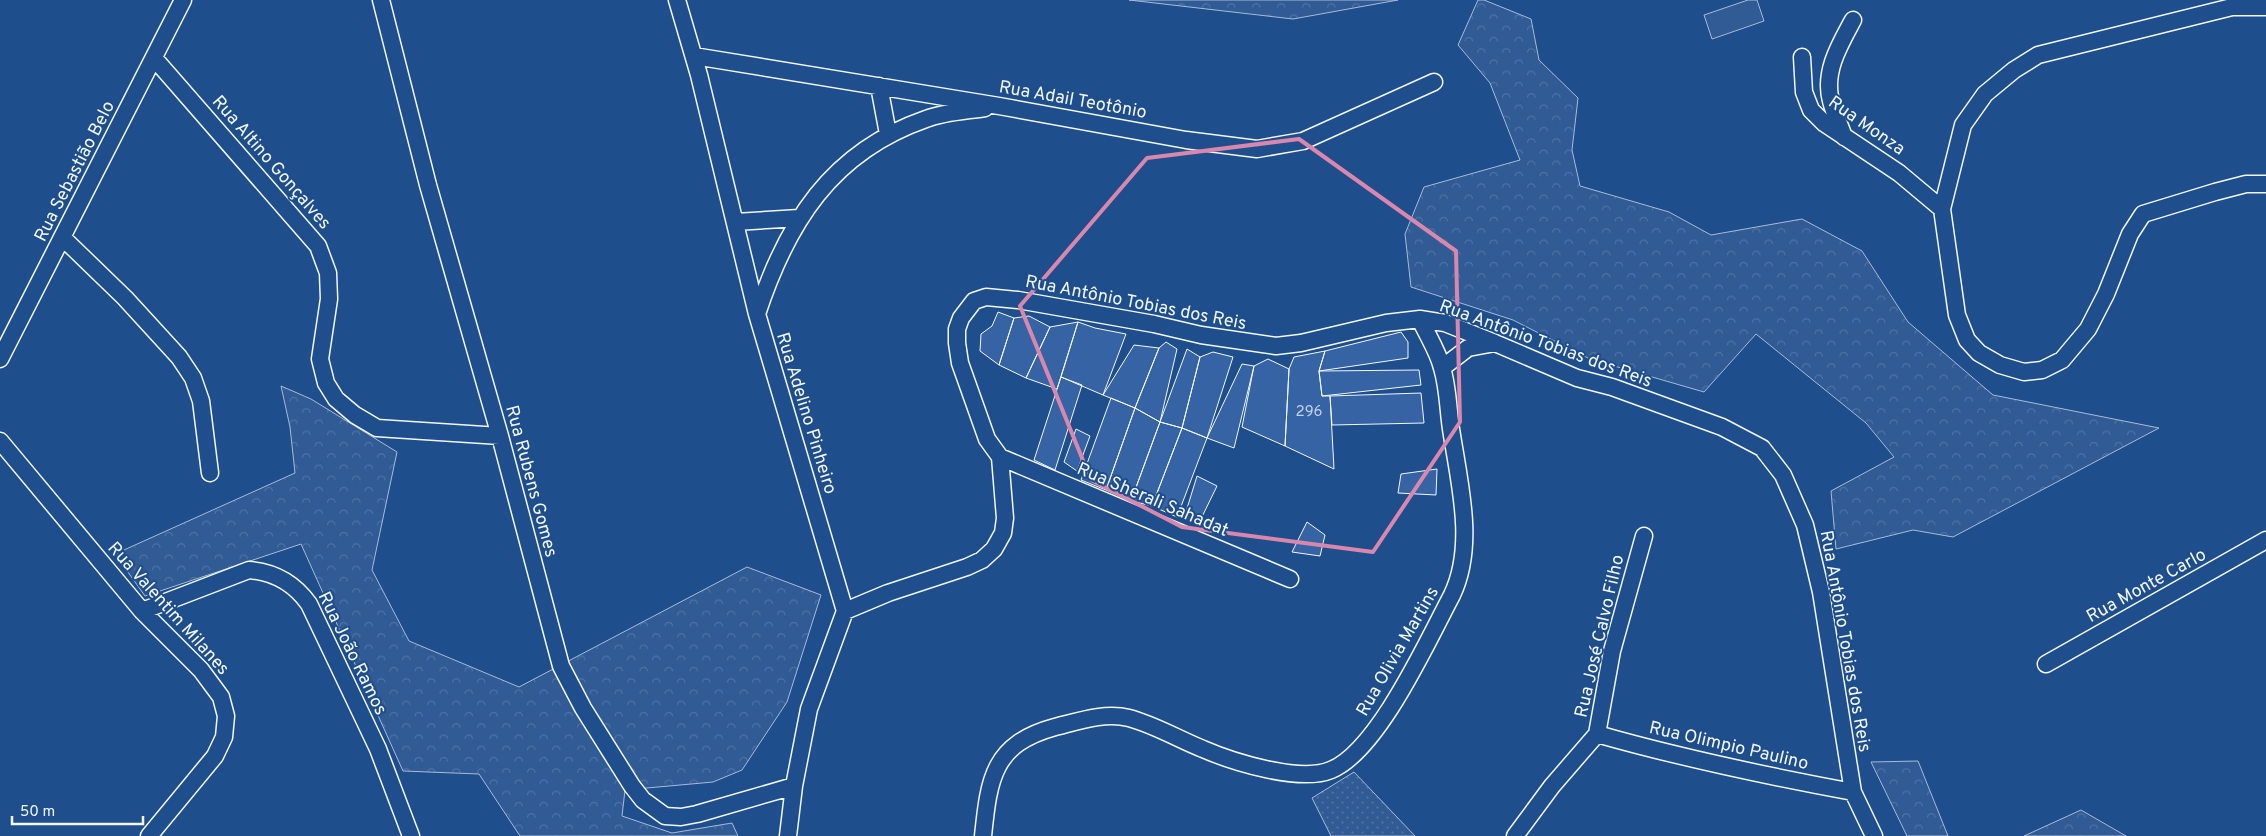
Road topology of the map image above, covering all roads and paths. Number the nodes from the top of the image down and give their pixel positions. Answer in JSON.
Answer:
{"nodes":[{"id":1,"x":183,"y":0,"type":"edge"},
{"id":2,"x":380,"y":0,"type":"edge"},
{"id":3,"x":677,"y":0,"type":"edge"},
{"id":4,"x":2266,"y":7,"type":"edge"},
{"id":5,"x":1853,"y":20,"type":"dead end"},
{"id":6,"x":694,"y":56,"type":"junction"},
{"id":7,"x":1802,"y":57,"type":"dead end"},
{"id":8,"x":154,"y":58,"type":"junction"},
{"id":9,"x":1434,"y":82,"type":"dead end"},
{"id":10,"x":879,"y":86,"type":"junction"},
{"id":11,"x":998,"y":106,"type":"junction"},
{"id":12,"x":888,"y":134,"type":"junction"},
{"id":13,"x":1844,"y":137,"type":"junction"},
{"id":14,"x":2266,"y":184,"type":"edge"},
{"id":15,"x":1942,"y":209,"type":"junction"},
{"id":16,"x":799,"y":218,"type":"junction"},
{"id":17,"x":735,"y":222,"type":"junction"},
{"id":18,"x":62,"y":238,"type":"junction"},
{"id":19,"x":757,"y":314,"type":"junction"},
{"id":20,"x":1420,"y":319,"type":"junction"},
{"id":21,"x":1495,"y":342,"type":"junction"},
{"id":22,"x":0,"y":359,"type":"edge"},
{"id":23,"x":1442,"y":368,"type":"junction"},
{"id":24,"x":500,"y":436,"type":"junction"},
{"id":25,"x":0,"y":441,"type":"edge"},
{"id":26,"x":1000,"y":457,"type":"junction"},
{"id":27,"x":210,"y":473,"type":"dead end"},
{"id":28,"x":1644,"y":536,"type":"dead end"},
{"id":29,"x":2266,"y":540,"type":"edge"},
{"id":30,"x":1290,"y":579,"type":"dead end"},
{"id":31,"x":142,"y":611,"type":"junction"},
{"id":32,"x":845,"y":611,"type":"junction"},
{"id":33,"x":2046,"y":664,"type":"dead end"},
{"id":34,"x":1597,"y":734,"type":"junction"},
{"id":35,"x":794,"y":786,"type":"junction"},
{"id":36,"x":1853,"y":792,"type":"junction"},
{"id":37,"x":149,"y":836,"type":"edge"},
{"id":38,"x":411,"y":836,"type":"edge"},
{"id":39,"x":788,"y":836,"type":"edge"},
{"id":40,"x":984,"y":836,"type":"edge"},
{"id":41,"x":1515,"y":836,"type":"edge"},
{"id":42,"x":1874,"y":836,"type":"edge"}],
"edges":[{"from":1,"to":8,"type":"street","name":"Rua Sebastião Belo"},
{"from":2,"to":24,"type":"street","name":"Rua Rubens Gomes"},
{"from":3,"to":6,"type":"street","name":"Rua Adelino Pinheiro"},
{"from":4,"to":15,"type":"street"},
{"from":5,"to":13,"type":"street"},
{"from":6,"to":10,"type":"street","name":"Rua Adail Teotônio"},
{"from":6,"to":17,"type":"street","name":"Rua Adelino Pinheiro"},
{"from":7,"to":13,"type":"street","name":"Rua Monza"},
{"from":8,"to":18,"type":"street","name":"Rua Sebastião Belo"},
{"from":8,"to":24,"type":"street","name":"Rua Altino Gonçalves"},
{"from":9,"to":11,"type":"street","name":"Rua Adail Teotônio"},
{"from":10,"to":11,"type":"street","name":"Rua Adail Teotônio"},
{"from":10,"to":12,"type":"street"},
{"from":11,"to":12,"type":"street"},
{"from":12,"to":16,"type":"street"},
{"from":13,"to":15,"type":"street","name":"Rua Monza"},
{"from":14,"to":15,"type":"street"},
{"from":16,"to":17,"type":"street"},
{"from":16,"to":19,"type":"street"},
{"from":17,"to":19,"type":"street","name":"Rua Adelino Pinheiro"},
{"from":18,"to":22,"type":"street","name":"Rua Sebastião Belo"},
{"from":18,"to":27,"type":"street"},
{"from":19,"to":32,"type":"street","name":"Rua Adelino Pinheiro"},
{"from":20,"to":21,"type":"street","name":"Rua Antônio Tobias dos Reis"},
{"from":20,"to":23,"type":"street","name":"Rua Olivia Martins"},
{"from":20,"to":26,"type":"street","name":"Rua Antônio Tobias dos Reis"},
{"from":21,"to":23,"type":"street"},
{"from":21,"to":36,"type":"street","name":"Rua Antônio Tobias dos Reis"},
{"from":23,"to":40,"type":"street","name":"Rua Olivia Martins"},
{"from":24,"to":35,"type":"street","name":"Rua Rubens Gomes"},
{"from":25,"to":31,"type":"street","name":"Rua Valentim Milanes"},
{"from":26,"to":30,"type":"street","name":"Rua Sherali Sahadat"},
{"from":26,"to":32,"type":"street","name":"Rua Antônio Tobias dos Reis"},
{"from":28,"to":34,"type":"street","name":"Rua José Calvo Filho"},
{"from":29,"to":33,"type":"street","name":"Rua Monte Carlo"},
{"from":31,"to":37,"type":"street","name":"Rua Valentim Milanes"},
{"from":31,"to":38,"type":"street","name":"Rua João Ramos"},
{"from":32,"to":35,"type":"street"},
{"from":34,"to":36,"type":"street","name":"Rua Olimpio Paulino"},
{"from":34,"to":41,"type":"street","name":"Rua José Calvo Filho"},
{"from":35,"to":39,"type":"street"},
{"from":36,"to":42,"type":"street","name":"Rua Antônio Tobias dos Reis"}]}
